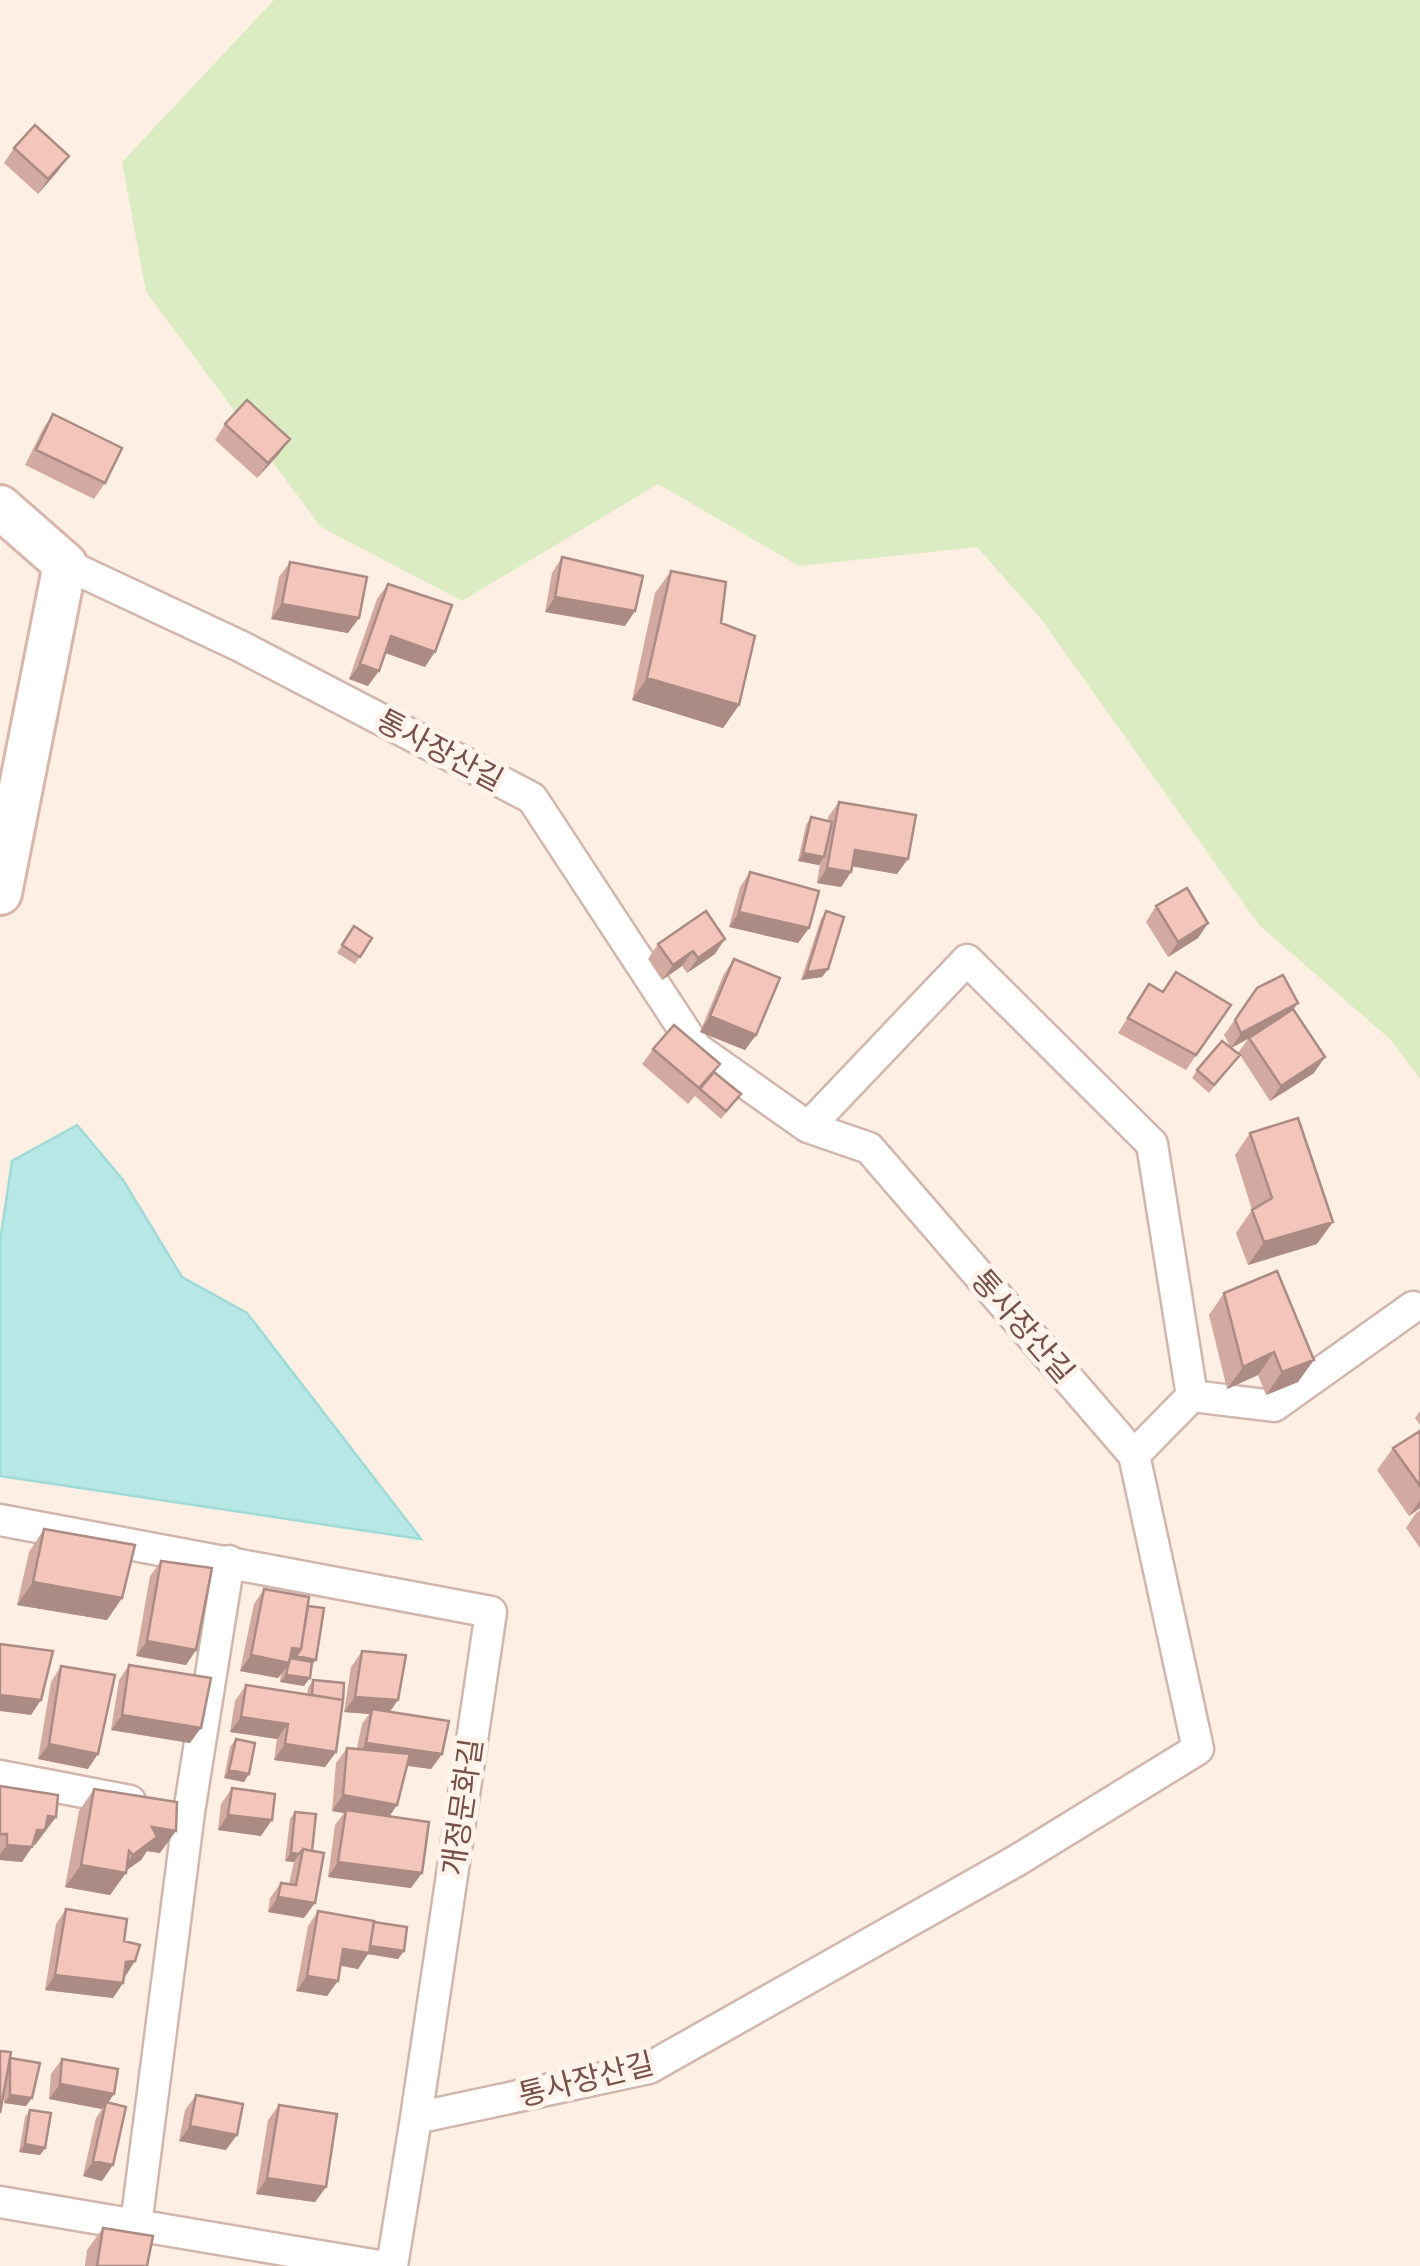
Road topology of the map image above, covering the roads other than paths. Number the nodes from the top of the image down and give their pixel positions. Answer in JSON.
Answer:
{"nodes":[{"id":1,"x":0,"y":507,"type":"edge"},
{"id":2,"x":66,"y":564,"type":"junction"},
{"id":3,"x":0,"y":893,"type":"edge"},
{"id":4,"x":808,"y":1127,"type":"junction"},
{"id":5,"x":1413,"y":1308,"type":"dead end"},
{"id":6,"x":1192,"y":1396,"type":"junction"},
{"id":7,"x":1134,"y":1455,"type":"junction"},
{"id":8,"x":0,"y":1520,"type":"edge"},
{"id":9,"x":228,"y":1561,"type":"junction"},
{"id":10,"x":0,"y":1776,"type":"edge"},
{"id":11,"x":170,"y":1808,"type":"junction"},
{"id":12,"x":416,"y":2118,"type":"junction"},
{"id":13,"x":0,"y":2202,"type":"edge"},
{"id":14,"x":136,"y":2225,"type":"junction"},
{"id":15,"x":378,"y":2266,"type":"edge"},
{"id":16,"x":392,"y":2266,"type":"edge"}],
"edges":[{"from":1,"to":2,"type":"street","name":"통사장산길"},
{"from":2,"to":3,"type":"street"},
{"from":2,"to":4,"type":"street","name":"통사장산길"},
{"from":4,"to":6,"type":"street"},
{"from":4,"to":7,"type":"street","name":"통사장산길"},
{"from":5,"to":6,"type":"street"},
{"from":6,"to":7,"type":"street"},
{"from":7,"to":12,"type":"street","name":"통사장산길"},
{"from":8,"to":9,"type":"street","name":"개정문화길"},
{"from":9,"to":11,"type":"street"},
{"from":9,"to":12,"type":"street","name":"개정문화길"},
{"from":10,"to":11,"type":"street"},
{"from":11,"to":14,"type":"street"},
{"from":12,"to":16,"type":"street","name":"개정문화길"},
{"from":13,"to":14,"type":"street"},
{"from":14,"to":15,"type":"street"}]}
